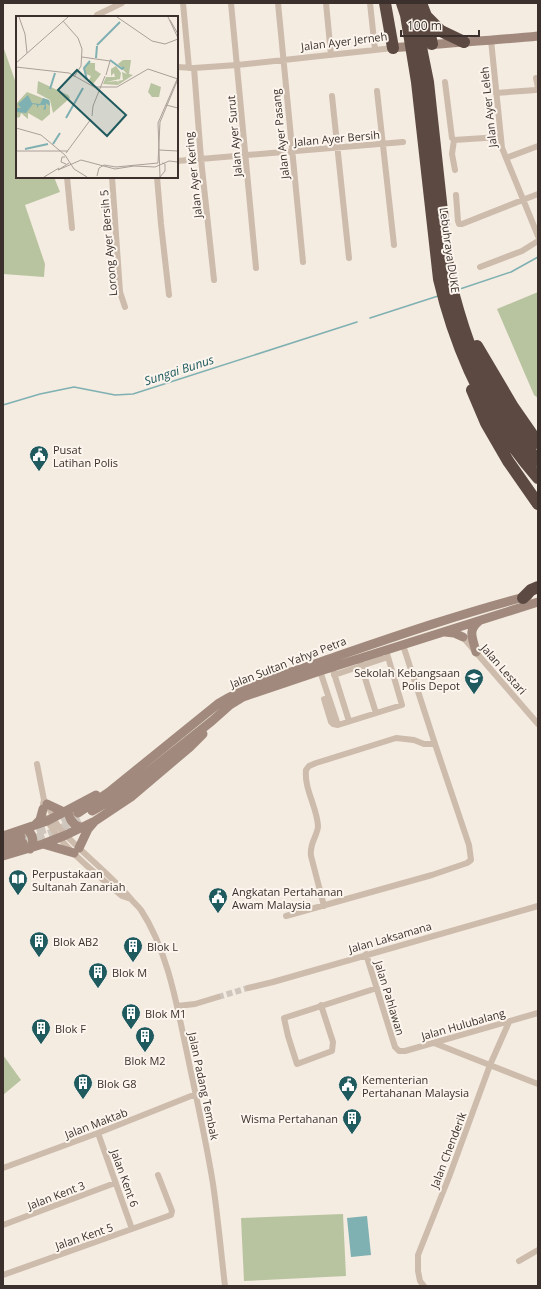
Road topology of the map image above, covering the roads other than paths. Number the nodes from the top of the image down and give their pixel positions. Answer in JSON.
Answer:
{"nodes":[{"id":1,"x":122,"y":3,"type":"edge"},
{"id":2,"x":182,"y":3,"type":"edge"},
{"id":3,"x":231,"y":3,"type":"edge"},
{"id":4,"x":278,"y":3,"type":"edge"},
{"id":5,"x":326,"y":3,"type":"edge"},
{"id":6,"x":370,"y":3,"type":"edge"},
{"id":7,"x":385,"y":3,"type":"edge"},
{"id":8,"x":402,"y":3,"type":"edge"},
{"id":9,"x":412,"y":3,"type":"edge"},
{"id":10,"x":421,"y":3,"type":"edge"},
{"id":11,"x":97,"y":16,"type":"edge"},
{"id":12,"x":416,"y":16,"type":"junction"},
{"id":13,"x":538,"y":36,"type":"edge"},
{"id":14,"x":491,"y":40,"type":"junction"},
{"id":15,"x":464,"y":42,"type":"junction"},
{"id":16,"x":432,"y":44,"type":"junction"},
{"id":17,"x":393,"y":48,"type":"junction"},
{"id":18,"x":375,"y":50,"type":"junction"},
{"id":19,"x":331,"y":55,"type":"junction"},
{"id":20,"x":283,"y":60,"type":"junction"},
{"id":21,"x":237,"y":65,"type":"junction"},
{"id":22,"x":178,"y":68,"type":"edge"},
{"id":23,"x":191,"y":68,"type":"junction"},
{"id":24,"x":536,"y":78,"type":"dead end"},
{"id":25,"x":445,"y":82,"type":"dead end"},
{"id":26,"x":377,"y":91,"type":"dead end"},
{"id":27,"x":496,"y":93,"type":"junction"},
{"id":28,"x":332,"y":96,"type":"dead end"},
{"id":29,"x":500,"y":137,"type":"junction"},
{"id":30,"x":454,"y":140,"type":"junction"},
{"id":31,"x":403,"y":142,"type":"dead end"},
{"id":32,"x":383,"y":144,"type":"junction"},
{"id":33,"x":538,"y":146,"type":"edge"},
{"id":34,"x":338,"y":148,"type":"junction"},
{"id":35,"x":292,"y":151,"type":"junction"},
{"id":36,"x":246,"y":155,"type":"junction"},
{"id":37,"x":506,"y":158,"type":"junction"},
{"id":38,"x":201,"y":159,"type":"junction"},
{"id":39,"x":178,"y":161,"type":"edge"},
{"id":40,"x":454,"y":170,"type":"dead end"},
{"id":41,"x":67,"y":178,"type":"edge"},
{"id":42,"x":112,"y":178,"type":"edge"},
{"id":43,"x":157,"y":178,"type":"edge"},
{"id":44,"x":538,"y":194,"type":"edge"},
{"id":45,"x":456,"y":195,"type":"dead end"},
{"id":46,"x":522,"y":200,"type":"junction"},
{"id":47,"x":72,"y":228,"type":"dead end"},
{"id":48,"x":538,"y":236,"type":"edge"},
{"id":49,"x":538,"y":241,"type":"edge"},
{"id":50,"x":394,"y":245,"type":"dead end"},
{"id":51,"x":349,"y":258,"type":"dead end"},
{"id":52,"x":303,"y":262,"type":"dead end"},
{"id":53,"x":480,"y":267,"type":"dead end"},
{"id":54,"x":256,"y":268,"type":"dead end"},
{"id":55,"x":214,"y":280,"type":"dead end"},
{"id":56,"x":169,"y":295,"type":"dead end"},
{"id":57,"x":449,"y":298,"type":"junction"},
{"id":58,"x":125,"y":307,"type":"dead end"},
{"id":59,"x":459,"y":311,"type":"junction"},
{"id":60,"x":454,"y":334,"type":"junction"},
{"id":61,"x":538,"y":443,"type":"edge"},
{"id":62,"x":532,"y":463,"type":"edge"},
{"id":63,"x":538,"y":478,"type":"edge"},
{"id":64,"x":538,"y":504,"type":"edge"},
{"id":65,"x":538,"y":587,"type":"edge"},
{"id":66,"x":538,"y":593,"type":"edge"},
{"id":67,"x":523,"y":598,"type":"junction"},
{"id":68,"x":538,"y":602,"type":"edge"},
{"id":69,"x":462,"y":614,"type":"junction"},
{"id":70,"x":482,"y":618,"type":"junction"},
{"id":71,"x":425,"y":626,"type":"junction"},
{"id":72,"x":454,"y":628,"type":"junction"},
{"id":73,"x":445,"y":632,"type":"junction"},
{"id":74,"x":463,"y":637,"type":"junction"},
{"id":75,"x":403,"y":645,"type":"junction"},
{"id":76,"x":476,"y":652,"type":"junction"},
{"id":77,"x":387,"y":654,"type":"junction"},
{"id":78,"x":360,"y":662,"type":"junction"},
{"id":79,"x":320,"y":671,"type":"junction"},
{"id":80,"x":333,"y":671,"type":"junction"},
{"id":81,"x":324,"y":699,"type":"dead end"},
{"id":82,"x":376,"y":713,"type":"junction"},
{"id":83,"x":212,"y":721,"type":"junction"},
{"id":84,"x":349,"y":721,"type":"junction"},
{"id":85,"x":196,"y":722,"type":"junction"},
{"id":86,"x":538,"y":724,"type":"edge"},
{"id":87,"x":338,"y":725,"type":"junction"},
{"id":88,"x":434,"y":744,"type":"junction"},
{"id":89,"x":37,"y":764,"type":"dead end"},
{"id":90,"x":45,"y":804,"type":"junction"},
{"id":91,"x":66,"y":811,"type":"junction"},
{"id":92,"x":50,"y":820,"type":"junction"},
{"id":93,"x":79,"y":820,"type":"junction"},
{"id":94,"x":95,"y":821,"type":"junction"},
{"id":95,"x":35,"y":825,"type":"junction"},
{"id":96,"x":3,"y":836,"type":"edge"},
{"id":97,"x":63,"y":837,"type":"junction"},
{"id":98,"x":25,"y":839,"type":"junction"},
{"id":99,"x":3,"y":842,"type":"edge"},
{"id":100,"x":43,"y":844,"type":"junction"},
{"id":101,"x":3,"y":849,"type":"edge"},
{"id":102,"x":77,"y":850,"type":"junction"},
{"id":103,"x":3,"y":856,"type":"edge"},
{"id":104,"x":324,"y":906,"type":"junction"},
{"id":105,"x":538,"y":906,"type":"edge"},
{"id":106,"x":286,"y":916,"type":"dead end"},
{"id":107,"x":366,"y":954,"type":"junction"},
{"id":108,"x":248,"y":988,"type":"tunnel mouth"},
{"id":109,"x":377,"y":988,"type":"junction"},
{"id":110,"x":218,"y":997,"type":"tunnel mouth"},
{"id":111,"x":321,"y":1005,"type":"junction"},
{"id":112,"x":177,"y":1006,"type":"junction"},
{"id":113,"x":538,"y":1013,"type":"edge"},
{"id":114,"x":508,"y":1022,"type":"junction"},
{"id":115,"x":456,"y":1036,"type":"junction"},
{"id":116,"x":434,"y":1043,"type":"junction"},
{"id":117,"x":395,"y":1047,"type":"joint"},
{"id":118,"x":456,"y":1052,"type":"junction"},
{"id":119,"x":490,"y":1065,"type":"junction"},
{"id":120,"x":538,"y":1084,"type":"edge"},
{"id":121,"x":196,"y":1094,"type":"junction"},
{"id":122,"x":98,"y":1133,"type":"junction"},
{"id":123,"x":3,"y":1168,"type":"edge"},
{"id":124,"x":158,"y":1175,"type":"dead end"},
{"id":125,"x":115,"y":1183,"type":"junction"},
{"id":126,"x":3,"y":1225,"type":"edge"},
{"id":127,"x":132,"y":1229,"type":"junction"},
{"id":128,"x":538,"y":1250,"type":"edge"},
{"id":129,"x":519,"y":1261,"type":"dead end"},
{"id":130,"x":3,"y":1275,"type":"edge"},
{"id":131,"x":225,"y":1286,"type":"edge"},
{"id":132,"x":424,"y":1286,"type":"edge"}],
"edges":[{"from":1,"to":11,"type":"street"},
{"from":2,"to":23,"type":"street","name":"Jalan Ayer Kering"},
{"from":3,"to":21,"type":"street","name":"Jalan Ayer Surut"},
{"from":4,"to":20,"type":"street","name":"Jalan Ayer Pasang"},
{"from":5,"to":19,"type":"street"},
{"from":6,"to":18,"type":"street"},
{"from":7,"to":17,"type":"highway"},
{"from":8,"to":12,"type":"highway","name":"Lebuhraya DUKE"},
{"from":9,"to":12,"type":"highway","name":"Lebuhraya DUKE"},
{"from":10,"to":12,"type":"highway"},
{"from":12,"to":15,"type":"highway"},
{"from":12,"to":16,"type":"highway"},
{"from":12,"to":57,"type":"highway","name":"Lebuhraya DUKE"},
{"from":13,"to":14,"type":"main road","name":"Jalan Ayer Jerneh"},
{"from":14,"to":15,"type":"main road","name":"Jalan Ayer Jerneh"},
{"from":14,"to":27,"type":"street","name":"Jalan Ayer Leleh"},
{"from":15,"to":16,"type":"main road","name":"Jalan Ayer Jerneh"},
{"from":16,"to":17,"type":"main road","name":"Jalan Ayer Jerneh"},
{"from":17,"to":18,"type":"street","name":"Jalan Ayer Jerneh"},
{"from":18,"to":19,"type":"street","name":"Jalan Ayer Jerneh"},
{"from":19,"to":20,"type":"street","name":"Jalan Ayer Jerneh"},
{"from":20,"to":21,"type":"street","name":"Jalan Ayer Jerneh"},
{"from":20,"to":35,"type":"street","name":"Jalan Ayer Pasang"},
{"from":21,"to":23,"type":"street","name":"Jalan Ayer Jerneh"},
{"from":21,"to":36,"type":"street","name":"Jalan Ayer Surut"},
{"from":22,"to":23,"type":"street","name":"Jalan Ayer Jerneh"},
{"from":23,"to":38,"type":"street","name":"Jalan Ayer Kering"},
{"from":24,"to":27,"type":"street"},
{"from":25,"to":30,"type":"street"},
{"from":26,"to":32,"type":"street"},
{"from":27,"to":29,"type":"street","name":"Jalan Ayer Leleh"},
{"from":28,"to":34,"type":"street"},
{"from":29,"to":30,"type":"street"},
{"from":29,"to":37,"type":"street","name":"Jalan Ayer Leleh"},
{"from":30,"to":40,"type":"street"},
{"from":31,"to":32,"type":"street","name":"Jalan Ayer Bersih"},
{"from":32,"to":34,"type":"street","name":"Jalan Ayer Bersih"},
{"from":32,"to":50,"type":"street"},
{"from":33,"to":37,"type":"street"},
{"from":34,"to":35,"type":"street","name":"Jalan Ayer Bersih"},
{"from":34,"to":51,"type":"street"},
{"from":35,"to":36,"type":"street","name":"Jalan Ayer Bersih"},
{"from":35,"to":52,"type":"street","name":"Jalan Ayer Pasang"},
{"from":36,"to":38,"type":"street","name":"Jalan Ayer Bersih"},
{"from":36,"to":54,"type":"street","name":"Jalan Ayer Surut"},
{"from":37,"to":46,"type":"street","name":"Jalan Ayer Leleh"},
{"from":38,"to":39,"type":"street","name":"Jalan Ayer Bersih"},
{"from":38,"to":55,"type":"street","name":"Jalan Ayer Kering"},
{"from":41,"to":47,"type":"street"},
{"from":42,"to":58,"type":"street","name":"Lorong Ayer Bersih 5"},
{"from":43,"to":56,"type":"street"},
{"from":44,"to":46,"type":"street"},
{"from":45,"to":46,"type":"street"},
{"from":46,"to":48,"type":"street","name":"Jalan Ayer Leleh"},
{"from":49,"to":53,"type":"street"},
{"from":57,"to":59,"type":"highway","name":"Lebuhraya DUKE"},
{"from":57,"to":60,"type":"highway","name":"Lebuhraya DUKE"},
{"from":59,"to":61,"type":"highway"},
{"from":59,"to":62,"type":"highway","name":"Lebuhraya DUKE"},
{"from":60,"to":62,"type":"highway","name":"Lebuhraya DUKE"},
{"from":60,"to":64,"type":"highway"},
{"from":62,"to":63,"type":"highway","name":"Lebuhraya DUKE"},
{"from":65,"to":67,"type":"highway"},
{"from":66,"to":67,"type":"main road","name":"Jalan Sultan Yahya Petra"},
{"from":67,"to":69,"type":"main road","name":"Jalan Sultan Yahya Petra"},
{"from":68,"to":70,"type":"main road","name":"Jalan Sultan Yahya Petra"},
{"from":69,"to":71,"type":"main road","name":"Jalan Sultan Yahya Petra"},
{"from":69,"to":72,"type":"main road"},
{"from":70,"to":72,"type":"main road","name":"Jalan Sultan Yahya Petra"},
{"from":70,"to":76,"type":"main road"},
{"from":71,"to":72,"type":"main road"},
{"from":71,"to":85,"type":"main road","name":"Jalan Sultan Yahya Petra"},
{"from":72,"to":73,"type":"main road","name":"Jalan Sultan Yahya Petra"},
{"from":72,"to":74,"type":"street","name":"Jalan Lestari"},
{"from":73,"to":74,"type":"main road"},
{"from":73,"to":75,"type":"main road","name":"Jalan Sultan Yahya Petra"},
{"from":74,"to":76,"type":"street","name":"Jalan Lestari"},
{"from":75,"to":77,"type":"main road","name":"Jalan Sultan Yahya Petra"},
{"from":75,"to":88,"type":"street"},
{"from":76,"to":86,"type":"street","name":"Jalan Lestari"},
{"from":77,"to":78,"type":"main road","name":"Jalan Sultan Yahya Petra"},
{"from":77,"to":82,"type":"street"},
{"from":78,"to":80,"type":"main road","name":"Jalan Sultan Yahya Petra"},
{"from":78,"to":82,"type":"street"},
{"from":79,"to":80,"type":"main road","name":"Jalan Sultan Yahya Petra"},
{"from":79,"to":83,"type":"main road","name":"Jalan Sultan Yahya Petra"},
{"from":79,"to":87,"type":"street"},
{"from":80,"to":84,"type":"street"},
{"from":81,"to":87,"type":"street"},
{"from":82,"to":84,"type":"street"},
{"from":83,"to":93,"type":"main road","name":"Jalan Sultan Yahya Petra"},
{"from":83,"to":94,"type":"main road"},
{"from":84,"to":87,"type":"street"},
{"from":85,"to":91,"type":"main road"},
{"from":85,"to":93,"type":"main road","name":"Jalan Sultan Yahya Petra"},
{"from":88,"to":104,"type":"street"},
{"from":88,"to":104,"type":"street"},
{"from":89,"to":90,"type":"street"},
{"from":90,"to":91,"type":"main road"},
{"from":90,"to":92,"type":"street"},
{"from":90,"to":95,"type":"main road"},
{"from":91,"to":92,"type":"main road"},
{"from":91,"to":93,"type":"main road"},
{"from":92,"to":95,"type":"main road"},
{"from":92,"to":97,"type":"street","name":"Jalan Padang Tembak"},
{"from":93,"to":94,"type":"main road"},
{"from":93,"to":97,"type":"main road"},
{"from":94,"to":102,"type":"main road"},
{"from":95,"to":98,"type":"main road"},
{"from":96,"to":98,"type":"main road"},
{"from":97,"to":100,"type":"main road"},
{"from":97,"to":102,"type":"street","name":"Jalan Padang Tembak"},
{"from":98,"to":99,"type":"main road"},
{"from":98,"to":100,"type":"main road"},
{"from":98,"to":101,"type":"main road"},
{"from":98,"to":103,"type":"main road"},
{"from":100,"to":102,"type":"main road"},
{"from":102,"to":112,"type":"street","name":"Jalan Padang Tembak"},
{"from":104,"to":106,"type":"street"},
{"from":105,"to":107,"type":"street","name":"Jalan Laksamana"},
{"from":107,"to":108,"type":"street","name":"Jalan Laksamana"},
{"from":107,"to":109,"type":"street","name":"Jalan Pahlawan"},
{"from":109,"to":111,"type":"street"},
{"from":109,"to":117,"type":"street","name":"Jalan Pahlawan"},
{"from":110,"to":112,"type":"street"},
{"from":111,"to":111,"type":"street"},
{"from":112,"to":121,"type":"street","name":"Jalan Padang Tembak"},
{"from":113,"to":114,"type":"street","name":"Jalan Hulubalang"},
{"from":114,"to":115,"type":"street","name":"Jalan Hulubalang"},
{"from":114,"to":119,"type":"street","name":"Jalan Chenderik"},
{"from":115,"to":116,"type":"street","name":"Jalan Hulubalang"},
{"from":115,"to":118,"type":"street"},
{"from":116,"to":117,"type":"street","name":"Jalan Hulubalang"},
{"from":116,"to":118,"type":"street"},
{"from":118,"to":119,"type":"street"},
{"from":119,"to":120,"type":"street"},
{"from":119,"to":132,"type":"street","name":"Jalan Chenderik"},
{"from":121,"to":122,"type":"street","name":"Jalan Maktab"},
{"from":121,"to":131,"type":"street","name":"Jalan Padang Tembak"},
{"from":122,"to":123,"type":"street","name":"Jalan Maktab"},
{"from":122,"to":125,"type":"street","name":"Jalan Kent 6"},
{"from":124,"to":127,"type":"street","name":"Jalan Kent 5"},
{"from":125,"to":126,"type":"street","name":"Jalan Kent 3"},
{"from":125,"to":127,"type":"street","name":"Jalan Kent 6"},
{"from":127,"to":130,"type":"street","name":"Jalan Kent 5"},
{"from":128,"to":129,"type":"street"}]}
